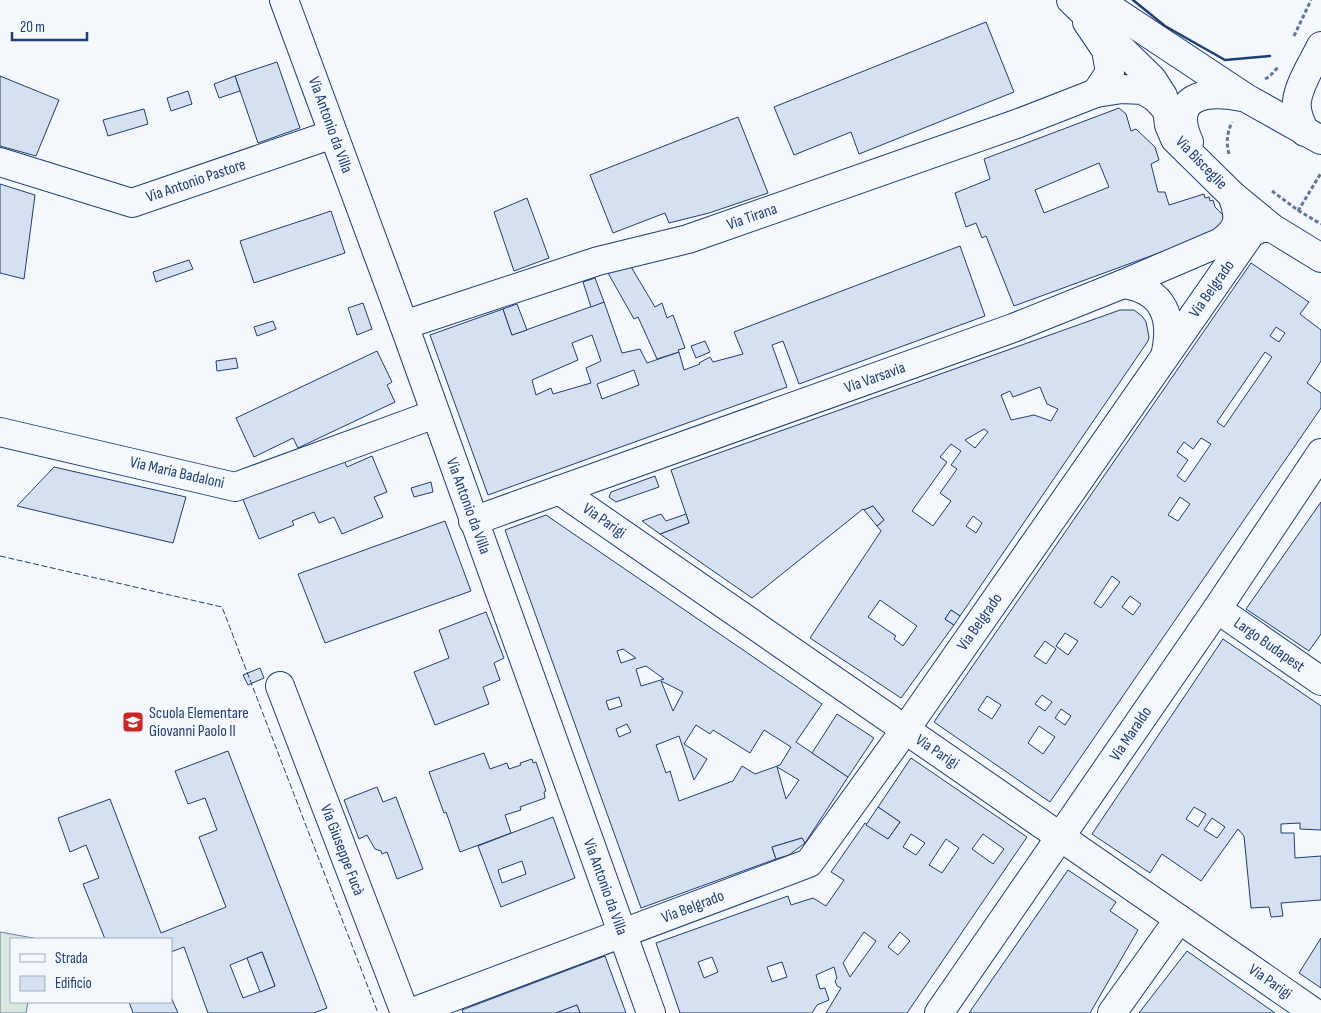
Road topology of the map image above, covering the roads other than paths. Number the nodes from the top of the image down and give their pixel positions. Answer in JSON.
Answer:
{"nodes":[{"id":1,"x":284,"y":0,"type":"edge"},
{"id":2,"x":1082,"y":2,"type":"edge"},
{"id":3,"x":1321,"y":46,"type":"edge"},
{"id":4,"x":1096,"y":93,"type":"junction"},
{"id":5,"x":1297,"y":95,"type":"junction"},
{"id":6,"x":1253,"y":103,"type":"junction"},
{"id":7,"x":1167,"y":110,"type":"junction"},
{"id":8,"x":333,"y":134,"type":"junction"},
{"id":9,"x":1313,"y":136,"type":"edge"},
{"id":10,"x":0,"y":162,"type":"edge"},
{"id":11,"x":1201,"y":166,"type":"junction"},
{"id":12,"x":1232,"y":195,"type":"junction"},
{"id":13,"x":1272,"y":228,"type":"junction"},
{"id":14,"x":1321,"y":258,"type":"edge"},
{"id":15,"x":1123,"y":284,"type":"junction"},
{"id":16,"x":404,"y":325,"type":"junction"},
{"id":17,"x":1165,"y":356,"type":"junction"},
{"id":18,"x":435,"y":414,"type":"junction"},
{"id":19,"x":0,"y":432,"type":"edge"},
{"id":20,"x":1321,"y":454,"type":"edge"},
{"id":21,"x":559,"y":490,"type":"junction"},
{"id":22,"x":473,"y":521,"type":"junction"},
{"id":23,"x":1217,"y":609,"type":"junction"},
{"id":24,"x":1321,"y":681,"type":"edge"},
{"id":25,"x":280,"y":686,"type":"dead end"},
{"id":26,"x":905,"y":730,"type":"junction"},
{"id":27,"x":1060,"y":836,"type":"junction"},
{"id":28,"x":1179,"y":919,"type":"junction"},
{"id":29,"x":622,"y":934,"type":"junction"},
{"id":30,"x":405,"y":1013,"type":"edge"},
{"id":31,"x":410,"y":1013,"type":"edge"},
{"id":32,"x":651,"y":1013,"type":"edge"},
{"id":33,"x":939,"y":1013,"type":"edge"},
{"id":34,"x":1112,"y":1013,"type":"edge"},
{"id":35,"x":1315,"y":1013,"type":"edge"}],
"edges":[{"from":1,"to":8,"type":"street","name":"Via Antonio da Villa"},
{"from":2,"to":4,"type":"street"},
{"from":2,"to":6,"type":"street"},
{"from":2,"to":7,"type":"street","name":"Via Bisceglie"},
{"from":3,"to":5,"type":"street"},
{"from":4,"to":7,"type":"street","name":"Via Tirana"},
{"from":4,"to":16,"type":"street","name":"Via Tirana"},
{"from":5,"to":6,"type":"street"},
{"from":5,"to":9,"type":"street"},
{"from":6,"to":9,"type":"street"},
{"from":6,"to":11,"type":"street"},
{"from":7,"to":11,"type":"street","name":"Via Bisceglie"},
{"from":8,"to":10,"type":"street","name":"Via Antonio Pastore"},
{"from":8,"to":16,"type":"street","name":"Via Antonio da Villa"},
{"from":11,"to":12,"type":"street","name":"Via Bisceglie"},
{"from":12,"to":13,"type":"street","name":"Via Bisceglie"},
{"from":12,"to":15,"type":"street","name":"Via Varsavia"},
{"from":13,"to":14,"type":"street","name":"Via Bisceglie"},
{"from":13,"to":17,"type":"street","name":"Via Belgrado"},
{"from":15,"to":17,"type":"street"},
{"from":15,"to":21,"type":"street","name":"Via Varsavia"},
{"from":16,"to":18,"type":"street","name":"Via Antonio da Villa"},
{"from":17,"to":26,"type":"street","name":"Via Belgrado"},
{"from":18,"to":19,"type":"street","name":"Via Maria Badaloni"},
{"from":18,"to":22,"type":"street","name":"Via Antonio da Villa"},
{"from":20,"to":23,"type":"street","name":"Via Maraldo"},
{"from":21,"to":22,"type":"street","name":"Via Varsavia"},
{"from":21,"to":26,"type":"street","name":"Via Parigi"},
{"from":22,"to":29,"type":"street","name":"Via Antonio da Villa"},
{"from":23,"to":24,"type":"street","name":"Largo Budapest"},
{"from":23,"to":27,"type":"street","name":"Via Maraldo"},
{"from":25,"to":30,"type":"street","name":"Via Giuseppe Fucà"},
{"from":26,"to":27,"type":"street","name":"Via Parigi"},
{"from":26,"to":29,"type":"street","name":"Via Belgrado"},
{"from":27,"to":28,"type":"street","name":"Via Parigi"},
{"from":27,"to":33,"type":"street","name":"Via Maraldo"},
{"from":28,"to":34,"type":"street"},
{"from":28,"to":35,"type":"street","name":"Via Parigi"},
{"from":29,"to":31,"type":"street"},
{"from":29,"to":32,"type":"street","name":"Via Antonio da Villa"}]}
